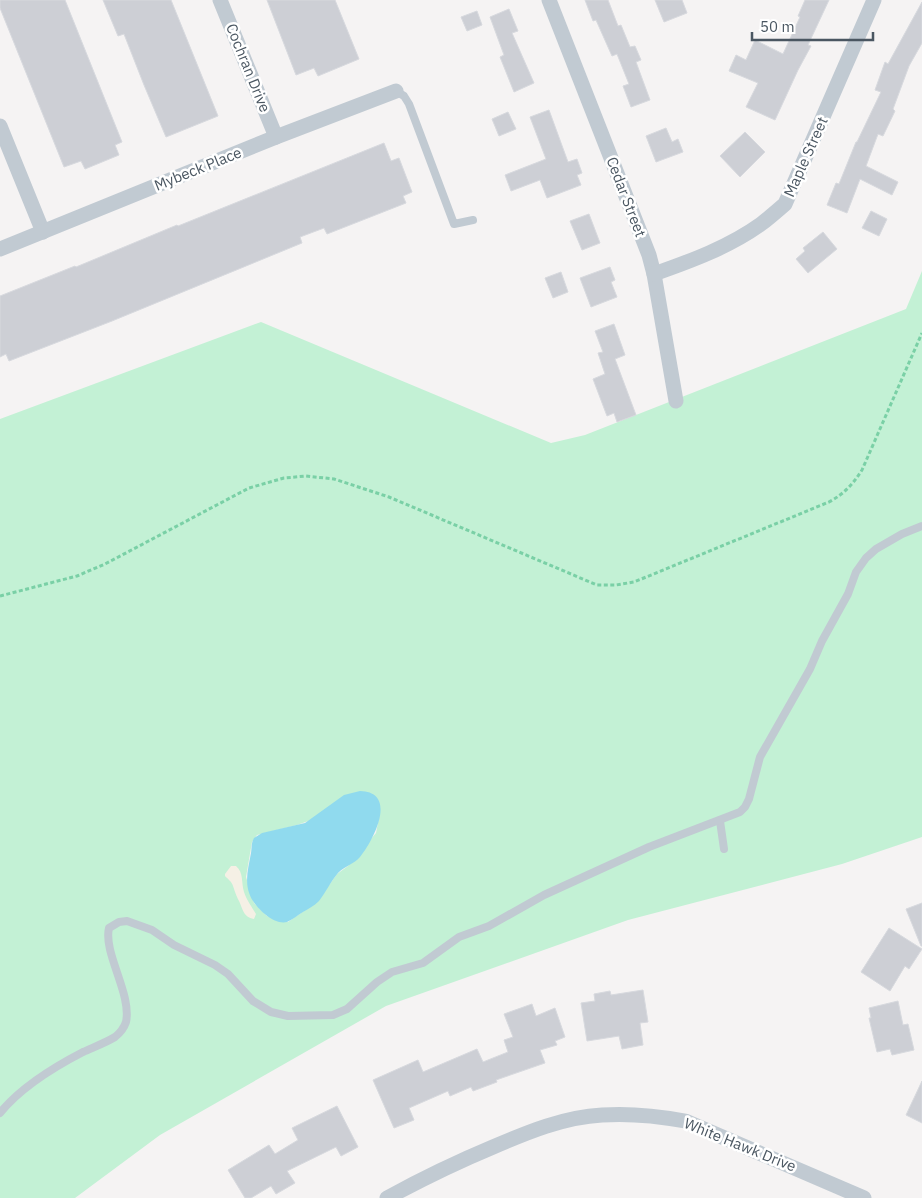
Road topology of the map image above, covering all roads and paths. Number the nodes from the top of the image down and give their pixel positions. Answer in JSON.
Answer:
{"nodes":[{"id":1,"x":220,"y":0,"type":"edge"},
{"id":2,"x":549,"y":0,"type":"edge"},
{"id":3,"x":874,"y":0,"type":"edge"},
{"id":4,"x":396,"y":91,"type":"joint"},
{"id":5,"x":0,"y":126,"type":"edge"},
{"id":6,"x":276,"y":137,"type":"junction"},
{"id":7,"x":473,"y":220,"type":"dead end"},
{"id":8,"x":43,"y":232,"type":"junction"},
{"id":9,"x":0,"y":249,"type":"edge"},
{"id":10,"x":654,"y":274,"type":"junction"},
{"id":11,"x":922,"y":334,"type":"edge"},
{"id":12,"x":676,"y":401,"type":"dead end"},
{"id":13,"x":922,"y":526,"type":"edge"},
{"id":14,"x":0,"y":596,"type":"edge"},
{"id":15,"x":720,"y":821,"type":"junction"},
{"id":16,"x":724,"y":849,"type":"dead end"},
{"id":17,"x":0,"y":1113,"type":"edge"},
{"id":18,"x":387,"y":1198,"type":"edge"},
{"id":19,"x":864,"y":1198,"type":"edge"}],
"edges":[{"from":1,"to":6,"type":"street","name":"Cochran Drive"},
{"from":2,"to":10,"type":"street","name":"Cedar Street"},
{"from":3,"to":10,"type":"street","name":"Maple Street"},
{"from":4,"to":6,"type":"street","name":"Mybeck Place"},
{"from":4,"to":7,"type":"lane"},
{"from":5,"to":8,"type":"street"},
{"from":6,"to":8,"type":"street","name":"Mybeck Place"},
{"from":8,"to":9,"type":"street","name":"Mybeck Place"},
{"from":10,"to":12,"type":"street","name":"Cedar Street"},
{"from":11,"to":14,"type":"path"},
{"from":13,"to":15,"type":"lane"},
{"from":15,"to":16,"type":"lane"},
{"from":15,"to":17,"type":"lane"},
{"from":18,"to":19,"type":"street","name":"White Hawk Drive"}]}
